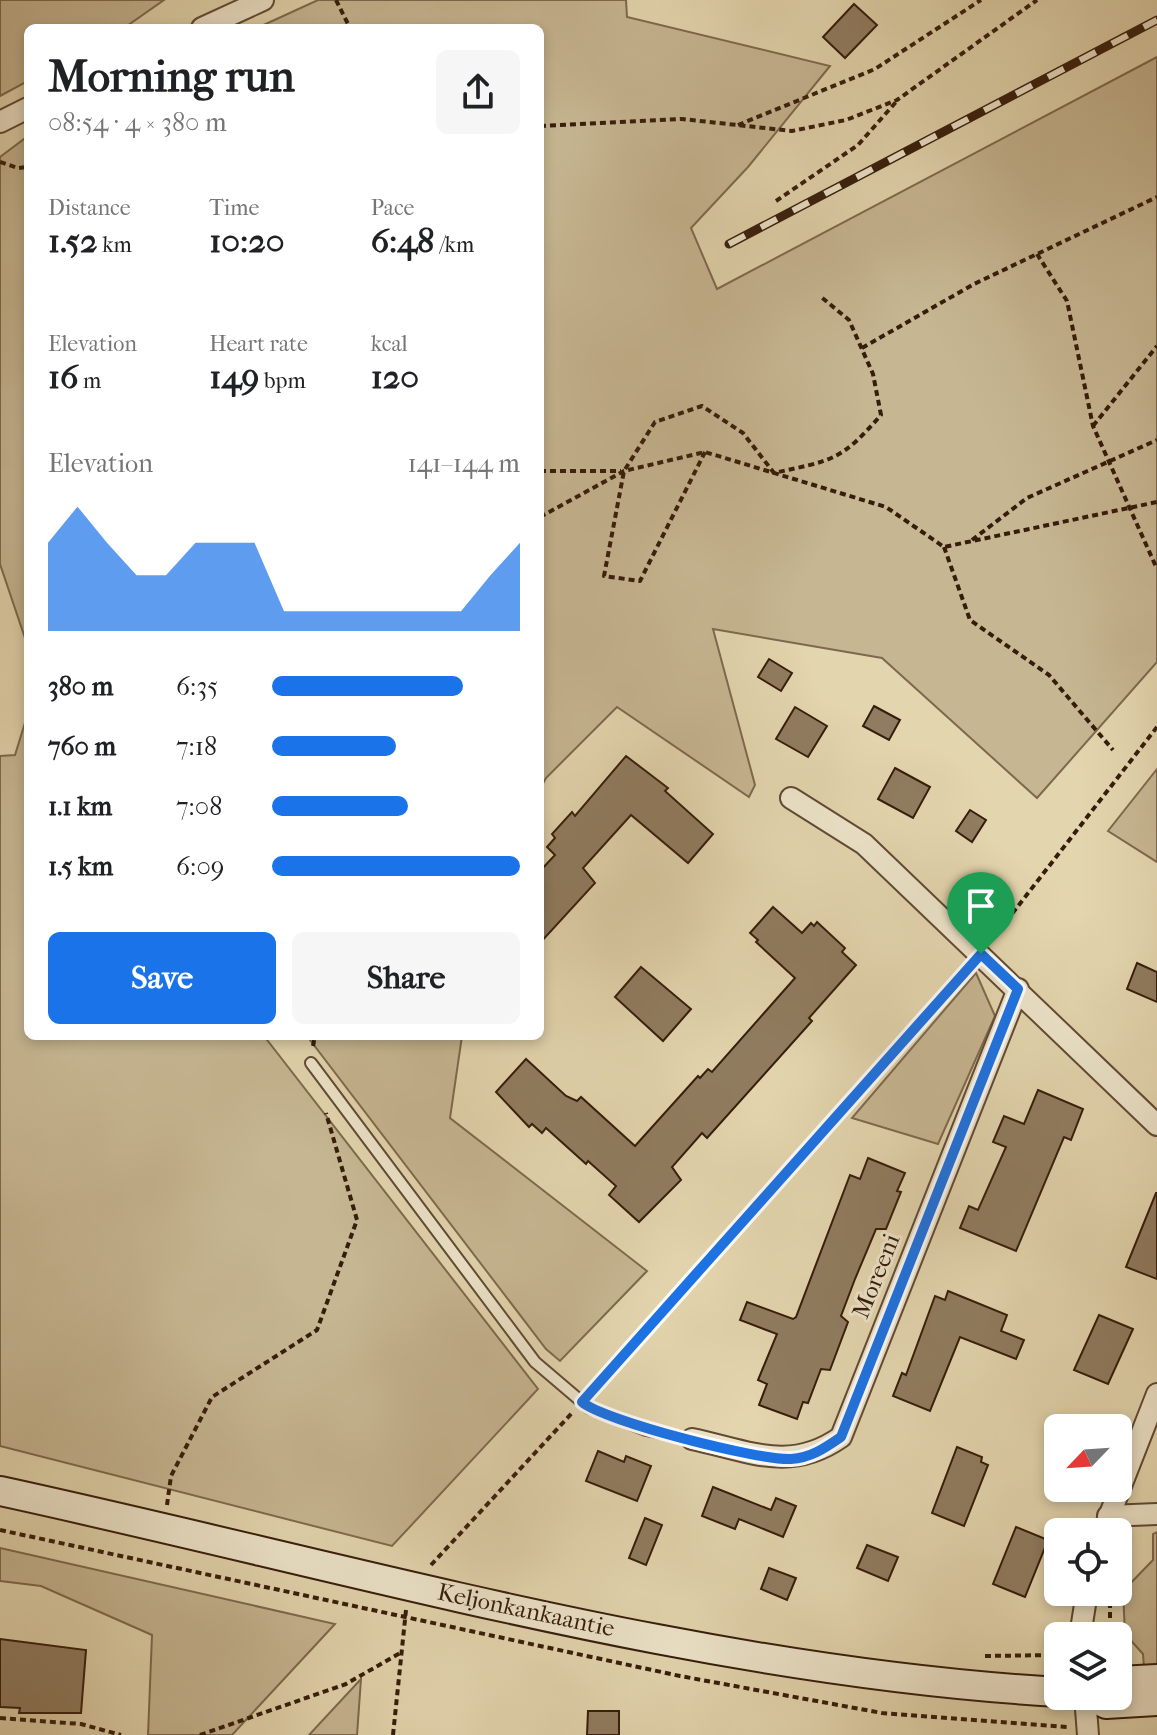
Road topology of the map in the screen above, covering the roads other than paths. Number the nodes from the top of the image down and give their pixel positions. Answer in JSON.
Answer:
{"nodes":[{"id":1,"x":263,"y":0,"type":"edge"},
{"id":2,"x":211,"y":24,"type":"edge"},
{"id":3,"x":24,"y":110,"type":"edge"},
{"id":4,"x":0,"y":122,"type":"edge"},
{"id":5,"x":791,"y":798,"type":"dead end"},
{"id":6,"x":1018,"y":989,"type":"junction"},
{"id":7,"x":311,"y":1063,"type":"dead end"},
{"id":8,"x":1157,"y":1125,"type":"edge"},
{"id":9,"x":1157,"y":1394,"type":"edge"},
{"id":10,"x":692,"y":1439,"type":"joint"},
{"id":11,"x":0,"y":1491,"type":"edge"},
{"id":12,"x":1157,"y":1514,"type":"edge"},
{"id":13,"x":1108,"y":1518,"type":"edge"},
{"id":14,"x":1132,"y":1519,"type":"edge"},
{"id":15,"x":1157,"y":1679,"type":"edge"},
{"id":16,"x":1132,"y":1680,"type":"edge"},
{"id":17,"x":1044,"y":1691,"type":"edge"},
{"id":18,"x":1157,"y":1701,"type":"edge"},
{"id":19,"x":1132,"y":1702,"type":"edge"},
{"id":20,"x":1086,"y":1710,"type":"edge"},
{"id":21,"x":1088,"y":1735,"type":"edge"}],
"edges":[{"from":1,"to":2,"type":"street"},
{"from":3,"to":4,"type":"street"},
{"from":5,"to":6,"type":"street"},
{"from":6,"to":8,"type":"street"},
{"from":6,"to":10,"type":"street","name":"Moreeni"},
{"from":7,"to":10,"type":"lane"},
{"from":9,"to":13,"type":"street"},
{"from":11,"to":17,"type":"main road","name":"Keljonkankaantie"},
{"from":12,"to":14,"type":"street"},
{"from":15,"to":16,"type":"main road"},
{"from":18,"to":19,"type":"main road"},
{"from":20,"to":21,"type":"street"}]}
